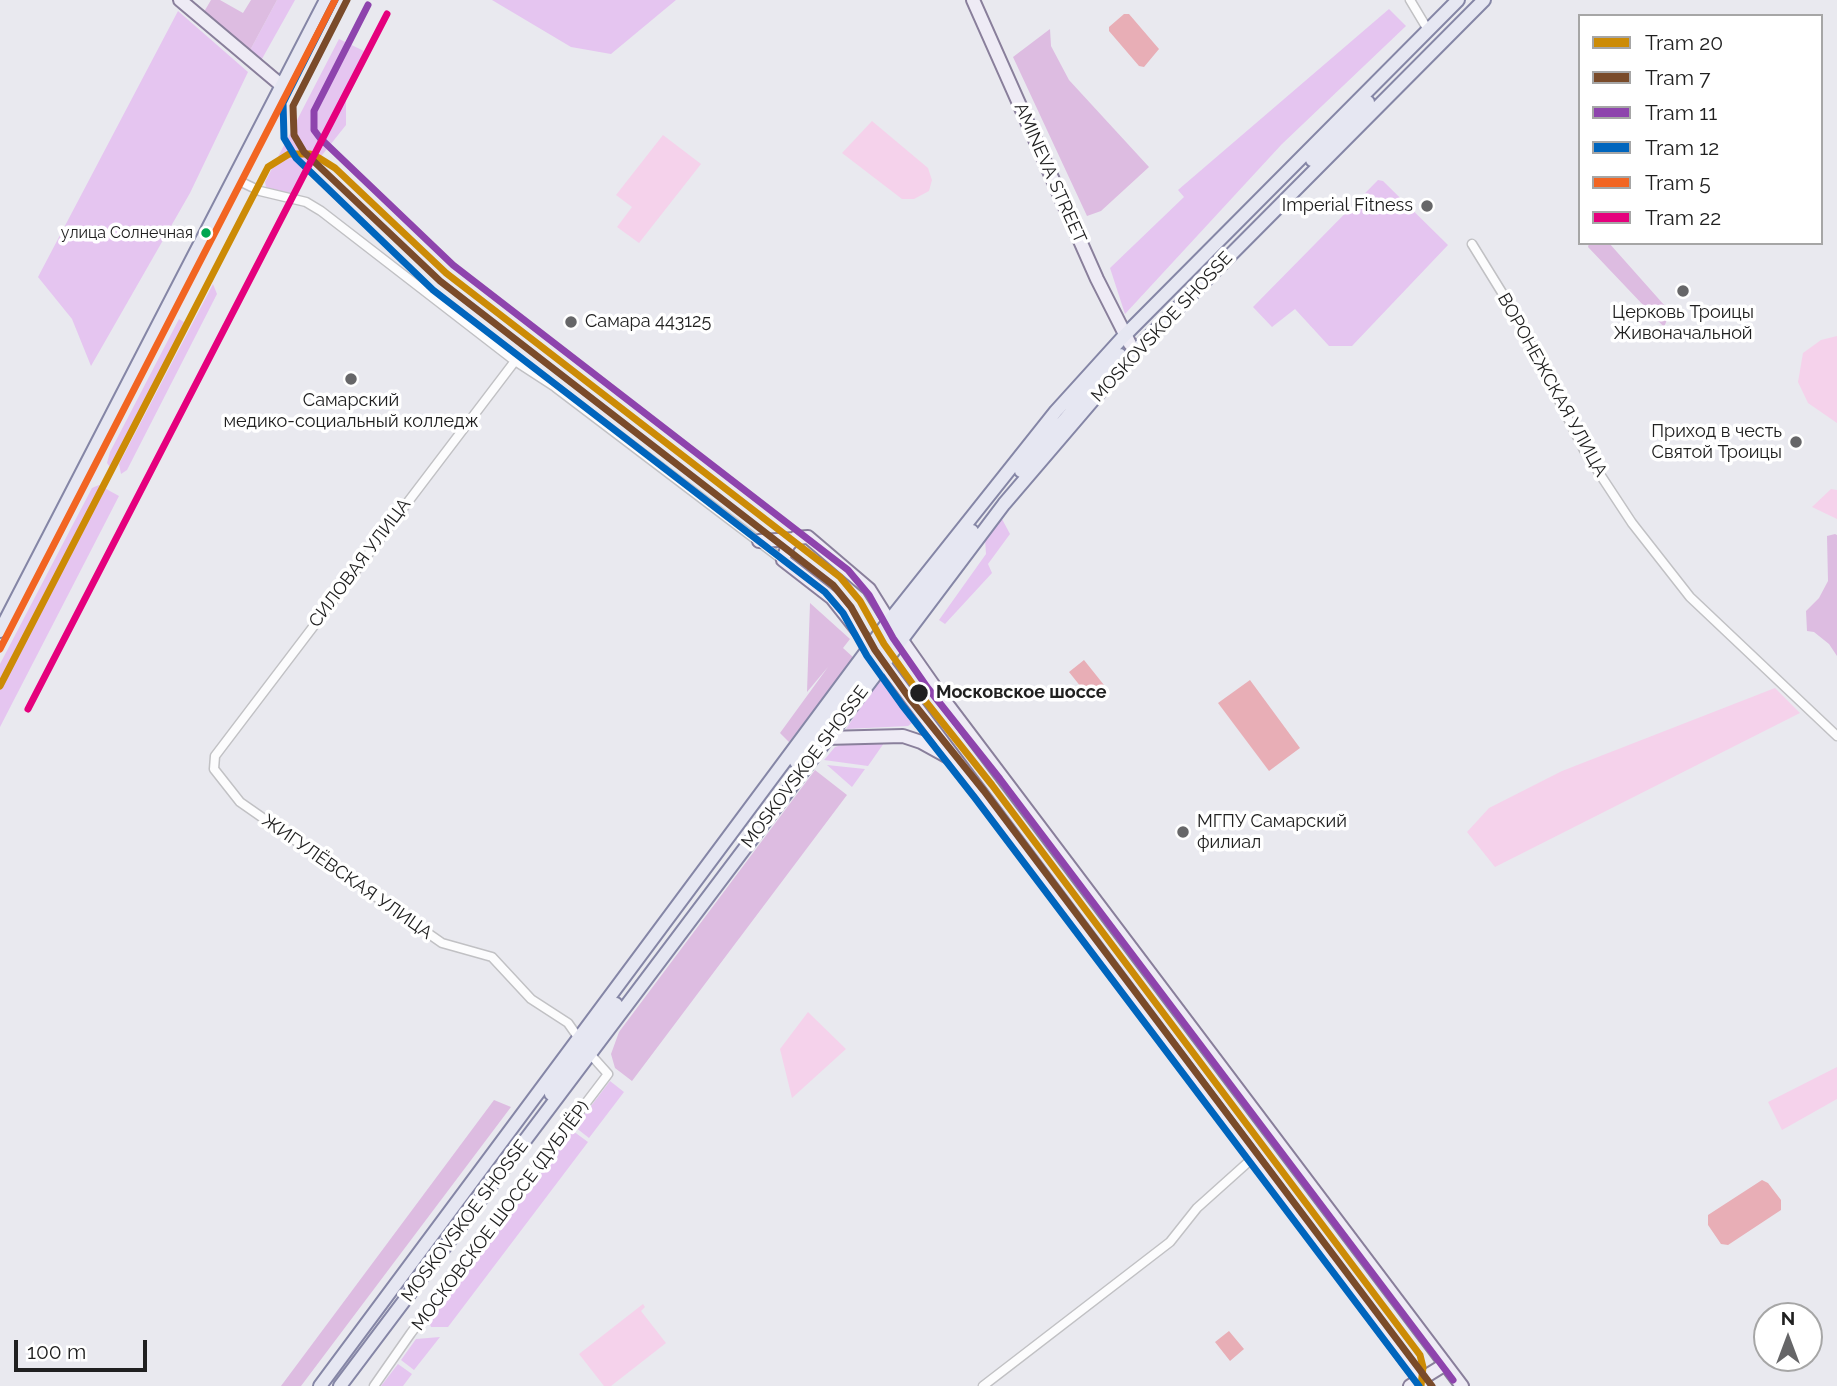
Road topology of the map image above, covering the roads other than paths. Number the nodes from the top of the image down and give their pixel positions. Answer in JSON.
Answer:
{"nodes":[{"id":1,"x":180,"y":0,"type":"edge"},
{"id":2,"x":326,"y":0,"type":"edge"},
{"id":3,"x":973,"y":0,"type":"edge"},
{"id":4,"x":1409,"y":0,"type":"edge"},
{"id":5,"x":1458,"y":0,"type":"edge"},
{"id":6,"x":1469,"y":0,"type":"edge"},
{"id":7,"x":1485,"y":0,"type":"edge"},
{"id":8,"x":1430,"y":33,"type":"junction"},
{"id":9,"x":281,"y":85,"type":"junction"},
{"id":10,"x":233,"y":178,"type":"junction"},
{"id":11,"x":1472,"y":244,"type":"dead end"},
{"id":12,"x":1127,"y":340,"type":"junction"},
{"id":13,"x":515,"y":361,"type":"junction"},
{"id":14,"x":795,"y":538,"type":"junction"},
{"id":15,"x":760,"y":542,"type":"junction"},
{"id":16,"x":783,"y":560,"type":"junction"},
{"id":17,"x":895,"y":630,"type":"junction"},
{"id":18,"x":0,"y":631,"type":"edge"},
{"id":19,"x":877,"y":654,"type":"junction"},
{"id":20,"x":1837,"y":736,"type":"edge"},
{"id":21,"x":820,"y":739,"type":"junction"},
{"id":22,"x":957,"y":762,"type":"junction"},
{"id":23,"x":214,"y":768,"type":"joint"},
{"id":24,"x":585,"y":1047,"type":"junction"},
{"id":25,"x":1255,"y":1156,"type":"junction"},
{"id":26,"x":1444,"y":1364,"type":"junction"},
{"id":27,"x":1418,"y":1384,"type":"edge"},
{"id":28,"x":320,"y":1386,"type":"edge"},
{"id":29,"x":331,"y":1386,"type":"edge"},
{"id":30,"x":340,"y":1386,"type":"edge"},
{"id":31,"x":374,"y":1386,"type":"edge"},
{"id":32,"x":983,"y":1386,"type":"edge"},
{"id":33,"x":1462,"y":1386,"type":"edge"}],
"edges":[{"from":1,"to":9,"type":"main road"},
{"from":2,"to":9,"type":"main road"},
{"from":3,"to":12,"type":"main road","name":"AMINEVA STREET"},
{"from":4,"to":8,"type":"street"},
{"from":5,"to":8,"type":"main road","name":"MOSKOVSKOE SHOSSE"},
{"from":6,"to":8,"type":"main road","name":"MOSKOVSKOE SHOSSE"},
{"from":7,"to":17,"type":"main road","name":"MOSKOVSKOE SHOSSE"},
{"from":8,"to":12,"type":"main road","name":"MOSKOVSKOE SHOSSE"},
{"from":9,"to":10,"type":"main road"},
{"from":10,"to":13,"type":"street"},
{"from":10,"to":18,"type":"main road"},
{"from":11,"to":20,"type":"street","name":"ВОРОНЕЖСКАЯ УЛИЦА"},
{"from":12,"to":17,"type":"main road","name":"MOSKOVSKOE SHOSSE"},
{"from":13,"to":15,"type":"street"},
{"from":13,"to":23,"type":"street","name":"СИЛОВАЯ УЛИЦА"},
{"from":14,"to":15,"type":"main road"},
{"from":14,"to":16,"type":"main road"},
{"from":14,"to":17,"type":"main road"},
{"from":15,"to":16,"type":"street"},
{"from":16,"to":19,"type":"main road"},
{"from":17,"to":19,"type":"main road","name":"MOSKOVSKOE SHOSSE"},
{"from":17,"to":26,"type":"main road"},
{"from":19,"to":21,"type":"main road","name":"MOSKOVSKOE SHOSSE"},
{"from":19,"to":22,"type":"main road"},
{"from":19,"to":24,"type":"main road","name":"MOSKOVSKOE SHOSSE"},
{"from":21,"to":22,"type":"main road"},
{"from":21,"to":24,"type":"main road","name":"MOSKOVSKOE SHOSSE"},
{"from":22,"to":25,"type":"main road"},
{"from":23,"to":24,"type":"street","name":"ЖИГУЛЁВСКАЯ УЛИЦА"},
{"from":24,"to":28,"type":"main road","name":"MOSKOVSKOE SHOSSE"},
{"from":24,"to":29,"type":"main road","name":"MOSKOVSKOE SHOSSE"},
{"from":24,"to":30,"type":"main road","name":"MOSKOVSKOE SHOSSE"},
{"from":24,"to":31,"type":"street","name":"МОСКОВСКОЕ ШОССЕ (ДУБЛЁР)"},
{"from":25,"to":27,"type":"main road"},
{"from":25,"to":32,"type":"street"},
{"from":26,"to":27,"type":"main road"},
{"from":26,"to":33,"type":"main road"}]}
